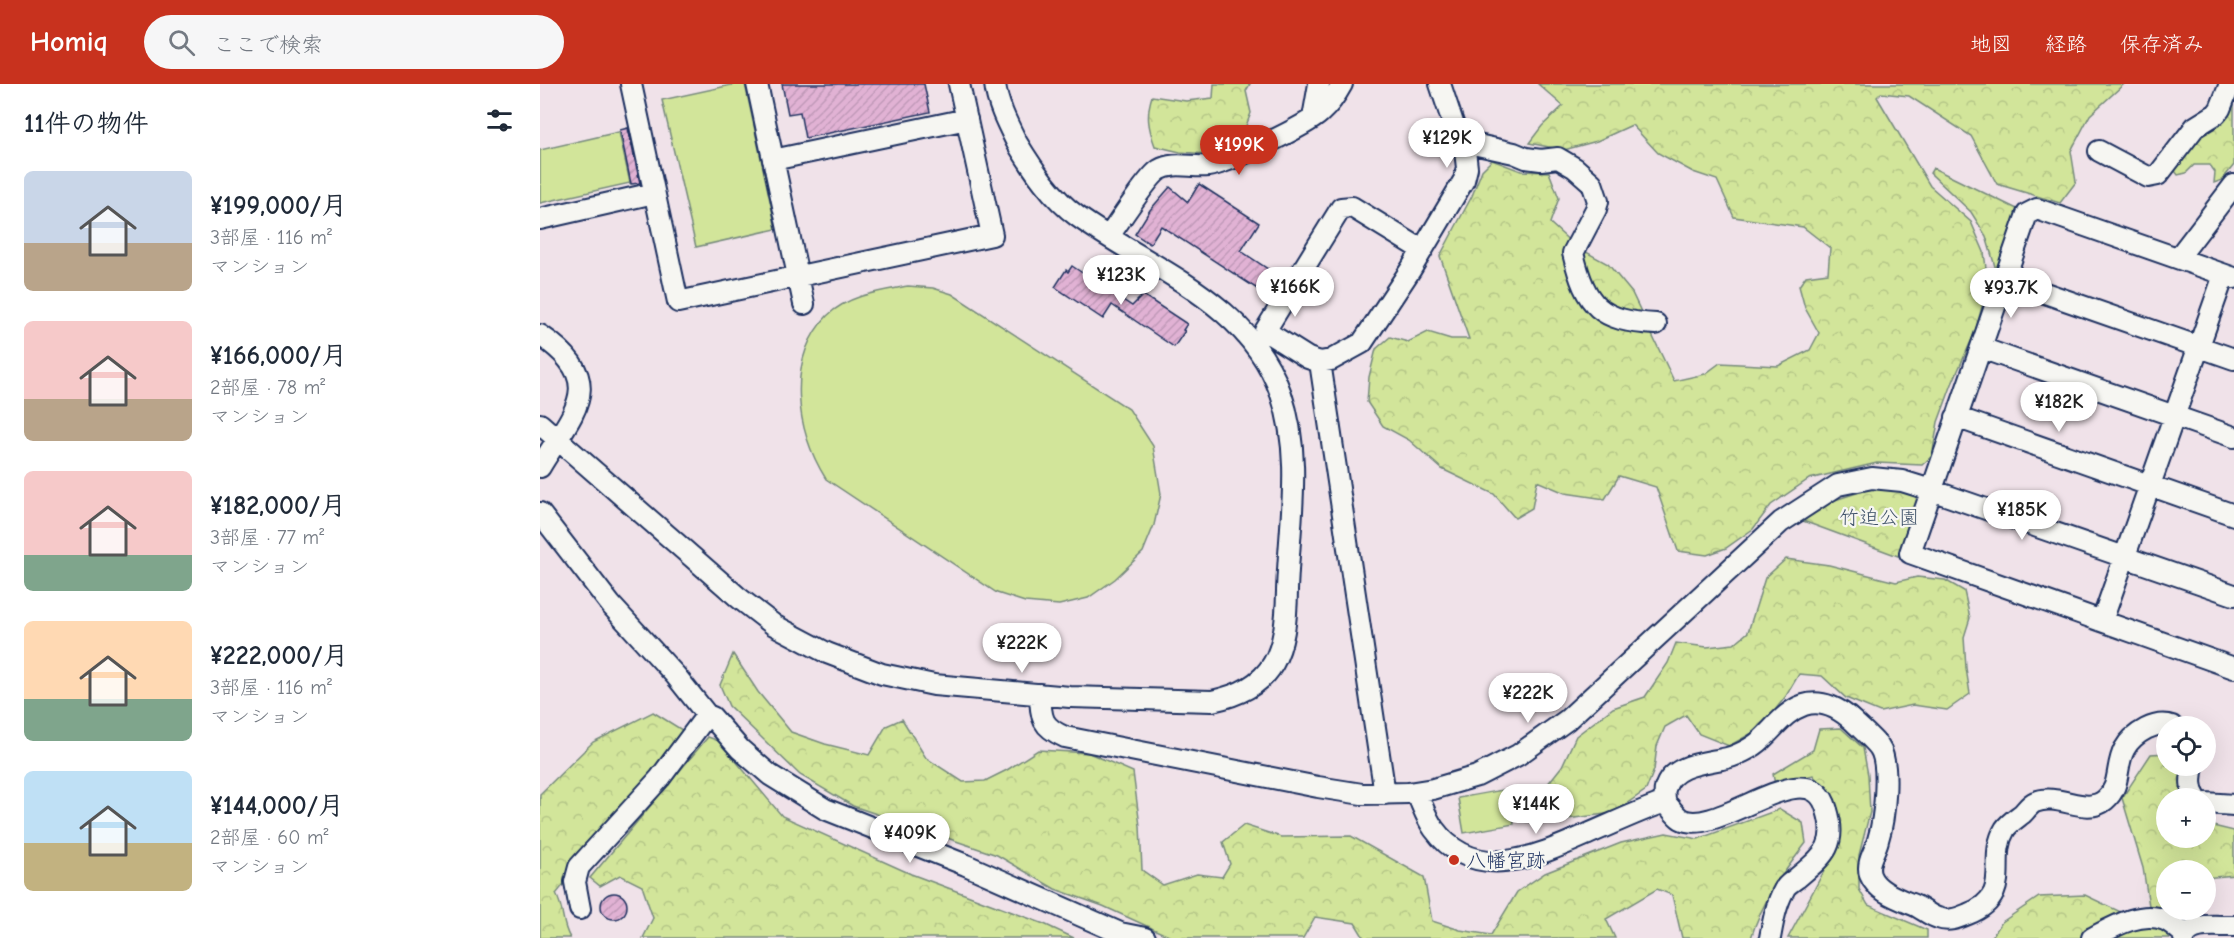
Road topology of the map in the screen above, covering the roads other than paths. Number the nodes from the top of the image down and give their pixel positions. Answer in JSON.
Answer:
{"nodes":[{"id":1,"x":631,"y":84,"type":"edge"},
{"id":2,"x":757,"y":84,"type":"edge"},
{"id":3,"x":959,"y":84,"type":"edge"},
{"id":4,"x":995,"y":84,"type":"edge"},
{"id":5,"x":1320,"y":84,"type":"edge"},
{"id":6,"x":1342,"y":84,"type":"edge"},
{"id":7,"x":1440,"y":84,"type":"edge"},
{"id":8,"x":2230,"y":84,"type":"edge"},
{"id":9,"x":1314,"y":118,"type":"junction"},
{"id":10,"x":967,"y":119,"type":"junction"},
{"id":11,"x":1464,"y":142,"type":"junction"},
{"id":12,"x":2099,"y":151,"type":"dead end"},
{"id":13,"x":773,"y":160,"type":"junction"},
{"id":14,"x":2234,"y":185,"type":"edge"},
{"id":15,"x":654,"y":193,"type":"junction"},
{"id":16,"x":540,"y":219,"type":"edge"},
{"id":17,"x":1109,"y":236,"type":"junction"},
{"id":18,"x":1422,"y":250,"type":"junction"},
{"id":19,"x":2178,"y":258,"type":"junction"},
{"id":20,"x":2229,"y":276,"type":"edge"},
{"id":21,"x":798,"y":277,"type":"junction"},
{"id":22,"x":2005,"y":279,"type":"junction"},
{"id":23,"x":804,"y":304,"type":"dead end"},
{"id":24,"x":1656,"y":324,"type":"dead end"},
{"id":25,"x":540,"y":335,"type":"edge"},
{"id":26,"x":1259,"y":336,"type":"junction"},
{"id":27,"x":2198,"y":347,"type":"junction"},
{"id":28,"x":1981,"y":348,"type":"junction"},
{"id":29,"x":2234,"y":359,"type":"edge"},
{"id":30,"x":1320,"y":362,"type":"junction"},
{"id":31,"x":2174,"y":416,"type":"junction"},
{"id":32,"x":1956,"y":417,"type":"junction"},
{"id":33,"x":540,"y":424,"type":"edge"},
{"id":34,"x":2234,"y":437,"type":"edge"},
{"id":35,"x":558,"y":438,"type":"junction"},
{"id":36,"x":540,"y":467,"type":"edge"},
{"id":37,"x":2150,"y":485,"type":"junction"},
{"id":38,"x":1931,"y":490,"type":"junction"},
{"id":39,"x":540,"y":513,"type":"edge"},
{"id":40,"x":2234,"y":515,"type":"edge"},
{"id":41,"x":2125,"y":556,"type":"junction"},
{"id":42,"x":2234,"y":595,"type":"edge"},
{"id":43,"x":2102,"y":621,"type":"junction"},
{"id":44,"x":2234,"y":668,"type":"edge"},
{"id":45,"x":1040,"y":694,"type":"junction"},
{"id":46,"x":706,"y":715,"type":"junction"},
{"id":47,"x":2156,"y":726,"type":"edge"},
{"id":48,"x":1416,"y":792,"type":"junction"},
{"id":49,"x":1385,"y":794,"type":"junction"},
{"id":50,"x":1665,"y":802,"type":"junction"},
{"id":51,"x":2216,"y":804,"type":"edge"},
{"id":52,"x":2234,"y":805,"type":"edge"},
{"id":53,"x":580,"y":909,"type":"dead end"},
{"id":54,"x":2234,"y":926,"type":"edge"},
{"id":55,"x":2184,"y":936,"type":"edge"},
{"id":56,"x":1145,"y":938,"type":"edge"},
{"id":57,"x":1770,"y":938,"type":"edge"},
{"id":58,"x":2092,"y":938,"type":"edge"}],
"edges":[{"from":1,"to":15,"type":"street"},
{"from":2,"to":13,"type":"street"},
{"from":3,"to":10,"type":"street"},
{"from":4,"to":17,"type":"street"},
{"from":5,"to":9,"type":"street"},
{"from":6,"to":9,"type":"street"},
{"from":7,"to":11,"type":"street"},
{"from":8,"to":12,"type":"street"},
{"from":9,"to":17,"type":"street"},
{"from":10,"to":13,"type":"street"},
{"from":10,"to":21,"type":"street"},
{"from":11,"to":18,"type":"street"},
{"from":11,"to":24,"type":"street"},
{"from":13,"to":21,"type":"street"},
{"from":14,"to":19,"type":"street"},
{"from":15,"to":16,"type":"street"},
{"from":15,"to":21,"type":"street"},
{"from":17,"to":26,"type":"street"},
{"from":18,"to":26,"type":"street"},
{"from":18,"to":30,"type":"street"},
{"from":19,"to":20,"type":"street"},
{"from":19,"to":22,"type":"street"},
{"from":20,"to":27,"type":"street"},
{"from":21,"to":23,"type":"street"},
{"from":22,"to":27,"type":"street"},
{"from":22,"to":28,"type":"street"},
{"from":25,"to":35,"type":"street"},
{"from":26,"to":30,"type":"street"},
{"from":26,"to":45,"type":"street"},
{"from":27,"to":29,"type":"street"},
{"from":27,"to":31,"type":"street"},
{"from":28,"to":31,"type":"street"},
{"from":28,"to":32,"type":"street"},
{"from":30,"to":49,"type":"street"},
{"from":31,"to":34,"type":"street"},
{"from":31,"to":37,"type":"street"},
{"from":32,"to":37,"type":"street"},
{"from":32,"to":38,"type":"street"},
{"from":33,"to":35,"type":"street"},
{"from":35,"to":36,"type":"street"},
{"from":35,"to":45,"type":"street"},
{"from":37,"to":40,"type":"street"},
{"from":37,"to":41,"type":"street"},
{"from":38,"to":41,"type":"street"},
{"from":38,"to":43,"type":"street"},
{"from":38,"to":48,"type":"street"},
{"from":39,"to":46,"type":"street"},
{"from":41,"to":42,"type":"street"},
{"from":41,"to":43,"type":"street"},
{"from":43,"to":44,"type":"street"},
{"from":45,"to":49,"type":"street"},
{"from":46,"to":53,"type":"street"},
{"from":46,"to":56,"type":"street"},
{"from":47,"to":50,"type":"street"},
{"from":48,"to":49,"type":"street"},
{"from":48,"to":50,"type":"street"},
{"from":50,"to":57,"type":"street"},
{"from":51,"to":52,"type":"street"},
{"from":54,"to":55,"type":"street"},
{"from":55,"to":58,"type":"street"}]}
